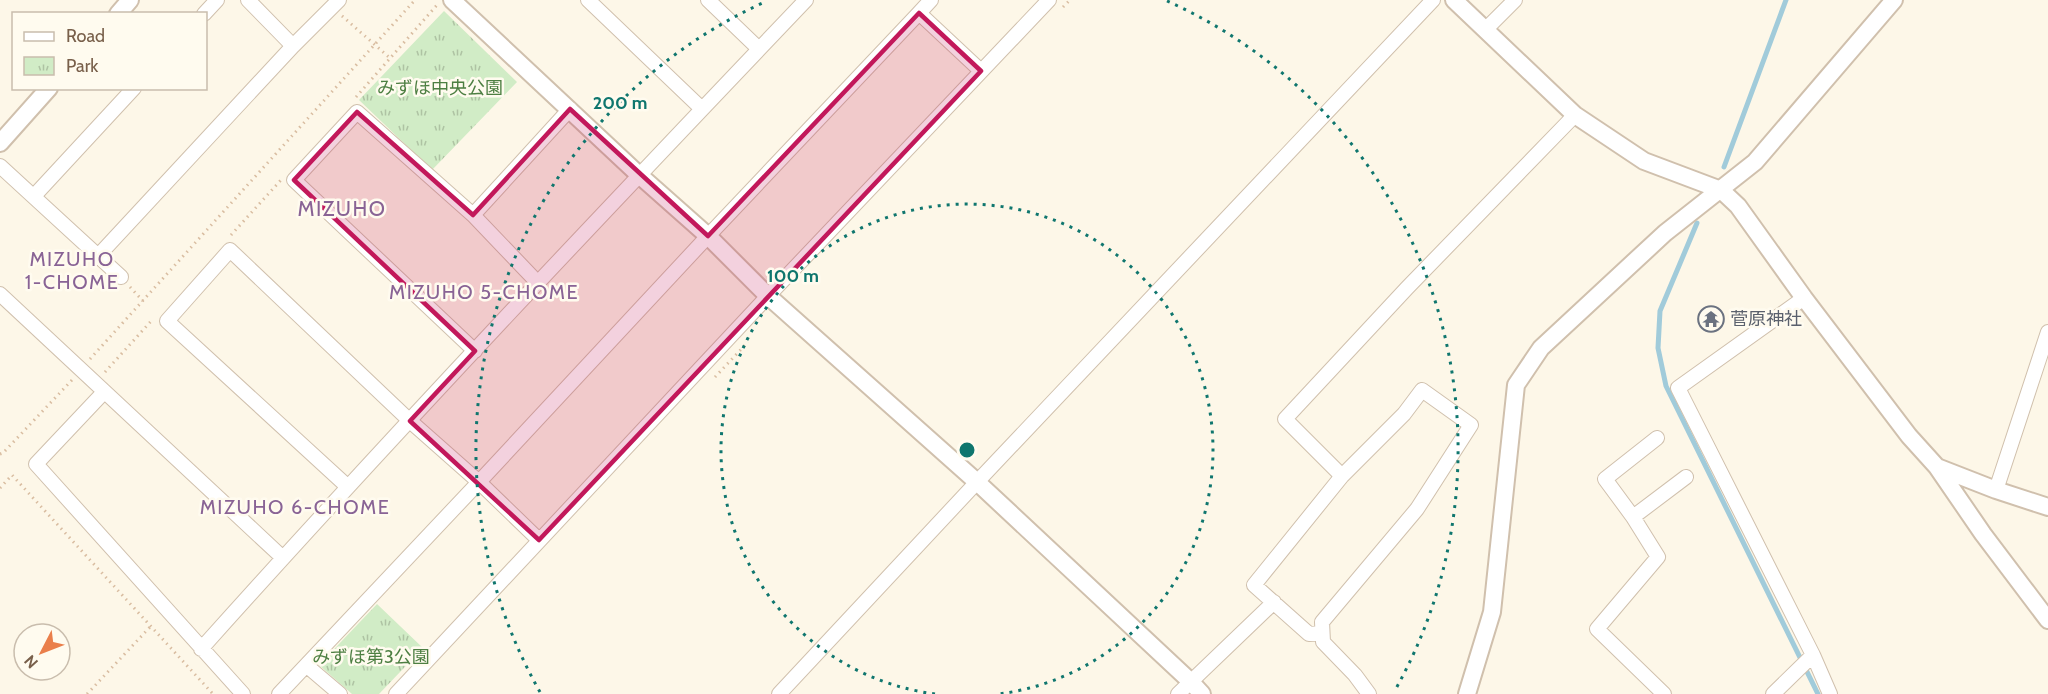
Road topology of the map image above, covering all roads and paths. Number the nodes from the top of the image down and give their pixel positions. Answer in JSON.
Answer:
{"nodes":[{"id":1,"x":130,"y":0,"type":"edge"},
{"id":2,"x":217,"y":0,"type":"edge"},
{"id":3,"x":248,"y":0,"type":"edge"},
{"id":4,"x":415,"y":0,"type":"edge"},
{"id":5,"x":441,"y":0,"type":"edge"},
{"id":6,"x":452,"y":0,"type":"edge"},
{"id":7,"x":588,"y":0,"type":"edge"},
{"id":8,"x":708,"y":0,"type":"edge"},
{"id":9,"x":806,"y":0,"type":"edge"},
{"id":10,"x":931,"y":0,"type":"edge"},
{"id":11,"x":1048,"y":0,"type":"edge"},
{"id":12,"x":1433,"y":0,"type":"edge"},
{"id":13,"x":1455,"y":0,"type":"edge"},
{"id":14,"x":1515,"y":0,"type":"edge"},
{"id":15,"x":1894,"y":0,"type":"edge"},
{"id":16,"x":335,"y":4,"type":"edge"},
{"id":17,"x":119,"y":12,"type":"edge"},
{"id":18,"x":206,"y":12,"type":"edge"},
{"id":19,"x":919,"y":13,"type":"junction"},
{"id":20,"x":1486,"y":29,"type":"junction"},
{"id":21,"x":374,"y":45,"type":"junction"},
{"id":22,"x":293,"y":46,"type":"junction"},
{"id":23,"x":759,"y":49,"type":"junction"},
{"id":24,"x":390,"y":58,"type":"junction"},
{"id":25,"x":981,"y":72,"type":"junction"},
{"id":26,"x":47,"y":90,"type":"edge"},
{"id":27,"x":132,"y":90,"type":"edge"},
{"id":28,"x":353,"y":99,"type":"dead end"},
{"id":29,"x":570,"y":109,"type":"junction"},
{"id":30,"x":702,"y":109,"type":"junction"},
{"id":31,"x":1575,"y":115,"type":"junction"},
{"id":32,"x":0,"y":143,"type":"edge"},
{"id":33,"x":0,"y":166,"type":"edge"},
{"id":34,"x":638,"y":174,"type":"junction"},
{"id":35,"x":284,"y":176,"type":"dead end"},
{"id":36,"x":1721,"y":190,"type":"junction"},
{"id":37,"x":34,"y":196,"type":"junction"},
{"id":38,"x":473,"y":215,"type":"junction"},
{"id":39,"x":230,"y":236,"type":"dead end"},
{"id":40,"x":708,"y":236,"type":"junction"},
{"id":41,"x":99,"y":255,"type":"junction"},
{"id":42,"x":121,"y":277,"type":"dead end"},
{"id":43,"x":538,"y":283,"type":"junction"},
{"id":44,"x":768,"y":296,"type":"junction"},
{"id":45,"x":1,"y":298,"type":"edge"},
{"id":46,"x":1804,"y":298,"type":"junction"},
{"id":47,"x":152,"y":319,"type":"dead end"},
{"id":48,"x":2048,"y":332,"type":"edge"},
{"id":49,"x":475,"y":351,"type":"junction"},
{"id":50,"x":80,"y":370,"type":"junction"},
{"id":51,"x":100,"y":388,"type":"junction"},
{"id":52,"x":411,"y":421,"type":"junction"},
{"id":53,"x":1657,"y":438,"type":"dead end"},
{"id":54,"x":0,"y":454,"type":"edge"},
{"id":55,"x":1937,"y":467,"type":"junction"},
{"id":56,"x":1342,"y":476,"type":"junction"},
{"id":57,"x":1686,"y":477,"type":"dead end"},
{"id":58,"x":479,"y":482,"type":"junction"},
{"id":59,"x":977,"y":482,"type":"junction"},
{"id":60,"x":348,"y":487,"type":"junction"},
{"id":61,"x":0,"y":488,"type":"edge"},
{"id":62,"x":1996,"y":490,"type":"junction"},
{"id":63,"x":2048,"y":507,"type":"edge"},
{"id":64,"x":1633,"y":517,"type":"junction"},
{"id":65,"x":539,"y":540,"type":"junction"},
{"id":66,"x":283,"y":558,"type":"junction"},
{"id":67,"x":1274,"y":602,"type":"junction"},
{"id":68,"x":2048,"y":620,"type":"edge"},
{"id":69,"x":151,"y":626,"type":"junction"},
{"id":70,"x":1322,"y":633,"type":"junction"},
{"id":71,"x":201,"y":649,"type":"junction"},
{"id":72,"x":1807,"y":661,"type":"junction"},
{"id":73,"x":307,"y":666,"type":"junction"},
{"id":74,"x":1190,"y":681,"type":"junction"},
{"id":75,"x":87,"y":694,"type":"edge"},
{"id":76,"x":213,"y":694,"type":"edge"},
{"id":77,"x":243,"y":694,"type":"edge"},
{"id":78,"x":279,"y":694,"type":"edge"},
{"id":79,"x":340,"y":694,"type":"edge"},
{"id":80,"x":396,"y":694,"type":"edge"},
{"id":81,"x":779,"y":694,"type":"edge"},
{"id":82,"x":1178,"y":694,"type":"edge"},
{"id":83,"x":1202,"y":694,"type":"edge"},
{"id":84,"x":1369,"y":694,"type":"edge"},
{"id":85,"x":1467,"y":694,"type":"edge"},
{"id":86,"x":1664,"y":694,"type":"edge"},
{"id":87,"x":1773,"y":694,"type":"edge"},
{"id":88,"x":1830,"y":694,"type":"edge"}],
"edges":[{"from":1,"to":17,"type":"street"},
{"from":2,"to":18,"type":"street"},
{"from":3,"to":22,"type":"street"},
{"from":4,"to":21,"type":"path"},
{"from":5,"to":24,"type":"path"},
{"from":6,"to":29,"type":"street"},
{"from":7,"to":30,"type":"street"},
{"from":8,"to":23,"type":"street"},
{"from":9,"to":23,"type":"street"},
{"from":10,"to":19,"type":"street"},
{"from":11,"to":25,"type":"street"},
{"from":12,"to":59,"type":"street"},
{"from":13,"to":20,"type":"street"},
{"from":14,"to":20,"type":"street"},
{"from":15,"to":36,"type":"street"},
{"from":16,"to":21,"type":"path"},
{"from":16,"to":22,"type":"street"},
{"from":19,"to":25,"type":"street"},
{"from":19,"to":40,"type":"street"},
{"from":20,"to":31,"type":"street"},
{"from":21,"to":24,"type":"path"},
{"from":21,"to":50,"type":"path"},
{"from":22,"to":41,"type":"street"},
{"from":23,"to":30,"type":"street"},
{"from":24,"to":28,"type":"path"},
{"from":25,"to":44,"type":"street"},
{"from":26,"to":32,"type":"street"},
{"from":27,"to":37,"type":"street"},
{"from":29,"to":34,"type":"street"},
{"from":29,"to":38,"type":"street"},
{"from":30,"to":34,"type":"street"},
{"from":31,"to":36,"type":"street"},
{"from":31,"to":56,"type":"street"},
{"from":33,"to":37,"type":"street"},
{"from":34,"to":40,"type":"street"},
{"from":34,"to":43,"type":"street"},
{"from":35,"to":39,"type":"path"},
{"from":36,"to":46,"type":"street"},
{"from":36,"to":85,"type":"street"},
{"from":37,"to":41,"type":"street"},
{"from":38,"to":43,"type":"street"},
{"from":38,"to":49,"type":"street"},
{"from":40,"to":44,"type":"street"},
{"from":40,"to":58,"type":"street"},
{"from":41,"to":42,"type":"street"},
{"from":43,"to":49,"type":"street"},
{"from":44,"to":59,"type":"street"},
{"from":44,"to":65,"type":"street"},
{"from":45,"to":50,"type":"street"},
{"from":46,"to":55,"type":"street"},
{"from":46,"to":72,"type":"street"},
{"from":47,"to":51,"type":"path"},
{"from":48,"to":62,"type":"street"},
{"from":49,"to":52,"type":"street"},
{"from":50,"to":51,"type":"street"},
{"from":50,"to":54,"type":"path"},
{"from":51,"to":66,"type":"street"},
{"from":51,"to":71,"type":"street"},
{"from":52,"to":58,"type":"street"},
{"from":52,"to":60,"type":"street"},
{"from":52,"to":60,"type":"street"},
{"from":53,"to":64,"type":"street"},
{"from":55,"to":62,"type":"street"},
{"from":55,"to":68,"type":"street"},
{"from":56,"to":67,"type":"street"},
{"from":56,"to":70,"type":"street"},
{"from":57,"to":64,"type":"street"},
{"from":58,"to":65,"type":"street"},
{"from":58,"to":73,"type":"street"},
{"from":59,"to":74,"type":"street"},
{"from":59,"to":81,"type":"street"},
{"from":60,"to":66,"type":"street"},
{"from":61,"to":69,"type":"path"},
{"from":62,"to":63,"type":"street"},
{"from":64,"to":86,"type":"street"},
{"from":65,"to":80,"type":"street"},
{"from":66,"to":71,"type":"street"},
{"from":67,"to":70,"type":"street"},
{"from":67,"to":74,"type":"street"},
{"from":69,"to":75,"type":"path"},
{"from":69,"to":76,"type":"path"},
{"from":70,"to":84,"type":"street"},
{"from":71,"to":77,"type":"street"},
{"from":72,"to":87,"type":"street"},
{"from":72,"to":88,"type":"street"},
{"from":73,"to":78,"type":"street"},
{"from":73,"to":79,"type":"street"},
{"from":74,"to":82,"type":"street"},
{"from":74,"to":83,"type":"street"}]}
